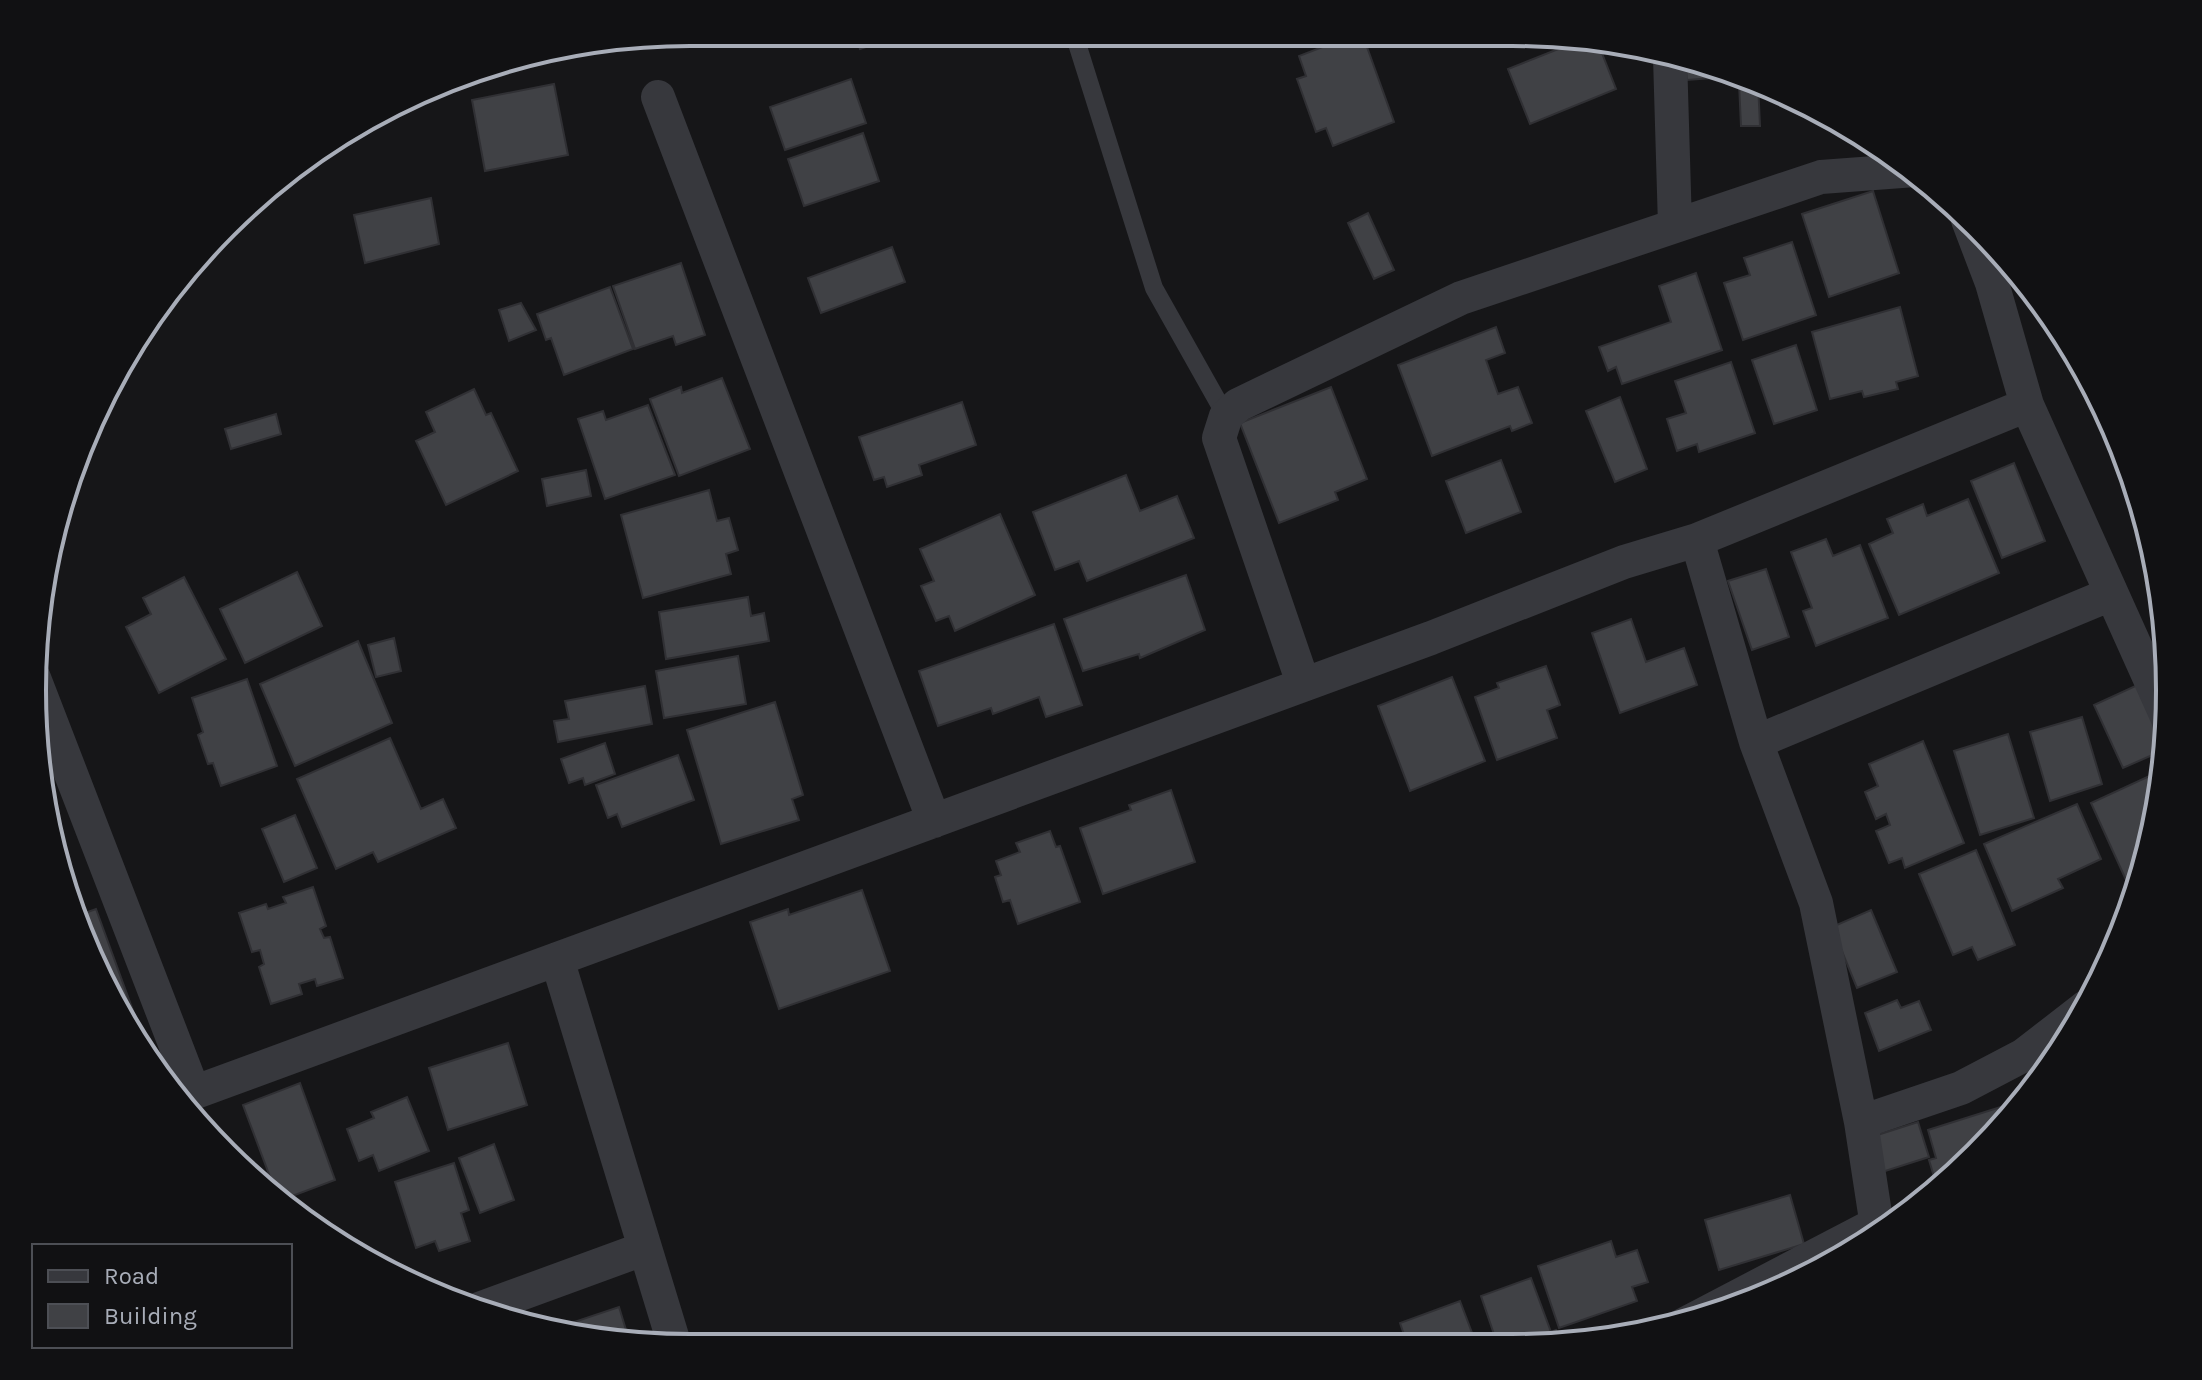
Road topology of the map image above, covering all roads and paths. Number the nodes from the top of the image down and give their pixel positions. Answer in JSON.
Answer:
{"nodes":[{"id":1,"x":1078,"y":46,"type":"edge"},
{"id":2,"x":1670,"y":66,"type":"edge"},
{"id":3,"x":658,"y":97,"type":"dead end"},
{"id":4,"x":1894,"y":172,"type":"edge"},
{"id":5,"x":1675,"y":226,"type":"junction"},
{"id":6,"x":1978,"y":246,"type":"edge"},
{"id":7,"x":2027,"y":405,"type":"junction"},
{"id":8,"x":1226,"y":416,"type":"junction"},
{"id":9,"x":1697,"y":540,"type":"junction"},
{"id":10,"x":2111,"y":594,"type":"junction"},
{"id":11,"x":1303,"y":683,"type":"junction"},
{"id":12,"x":2156,"y":693,"type":"edge"},
{"id":13,"x":47,"y":712,"type":"edge"},
{"id":14,"x":1756,"y":742,"type":"junction"},
{"id":15,"x":934,"y":821,"type":"junction"},
{"id":16,"x":557,"y":959,"type":"junction"},
{"id":17,"x":2061,"y":1026,"type":"edge"},
{"id":18,"x":187,"y":1091,"type":"edge"},
{"id":19,"x":189,"y":1095,"type":"edge"},
{"id":20,"x":1861,"y":1122,"type":"junction"},
{"id":21,"x":1876,"y":1221,"type":"edge"},
{"id":22,"x":643,"y":1249,"type":"junction"},
{"id":23,"x":494,"y":1303,"type":"edge"},
{"id":24,"x":671,"y":1334,"type":"edge"}],
"edges":[{"from":1,"to":8,"type":"lane"},
{"from":2,"to":5,"type":"street"},
{"from":3,"to":15,"type":"street"},
{"from":4,"to":5,"type":"street"},
{"from":5,"to":8,"type":"street"},
{"from":6,"to":7,"type":"street"},
{"from":7,"to":9,"type":"street"},
{"from":7,"to":10,"type":"street"},
{"from":8,"to":11,"type":"street"},
{"from":9,"to":11,"type":"street"},
{"from":9,"to":14,"type":"street"},
{"from":10,"to":12,"type":"street"},
{"from":10,"to":14,"type":"street"},
{"from":11,"to":15,"type":"street"},
{"from":13,"to":18,"type":"street"},
{"from":14,"to":20,"type":"street"},
{"from":15,"to":16,"type":"street"},
{"from":16,"to":19,"type":"street"},
{"from":16,"to":22,"type":"street"},
{"from":17,"to":20,"type":"street"},
{"from":20,"to":21,"type":"street"},
{"from":22,"to":23,"type":"street"},
{"from":22,"to":24,"type":"street"}]}
